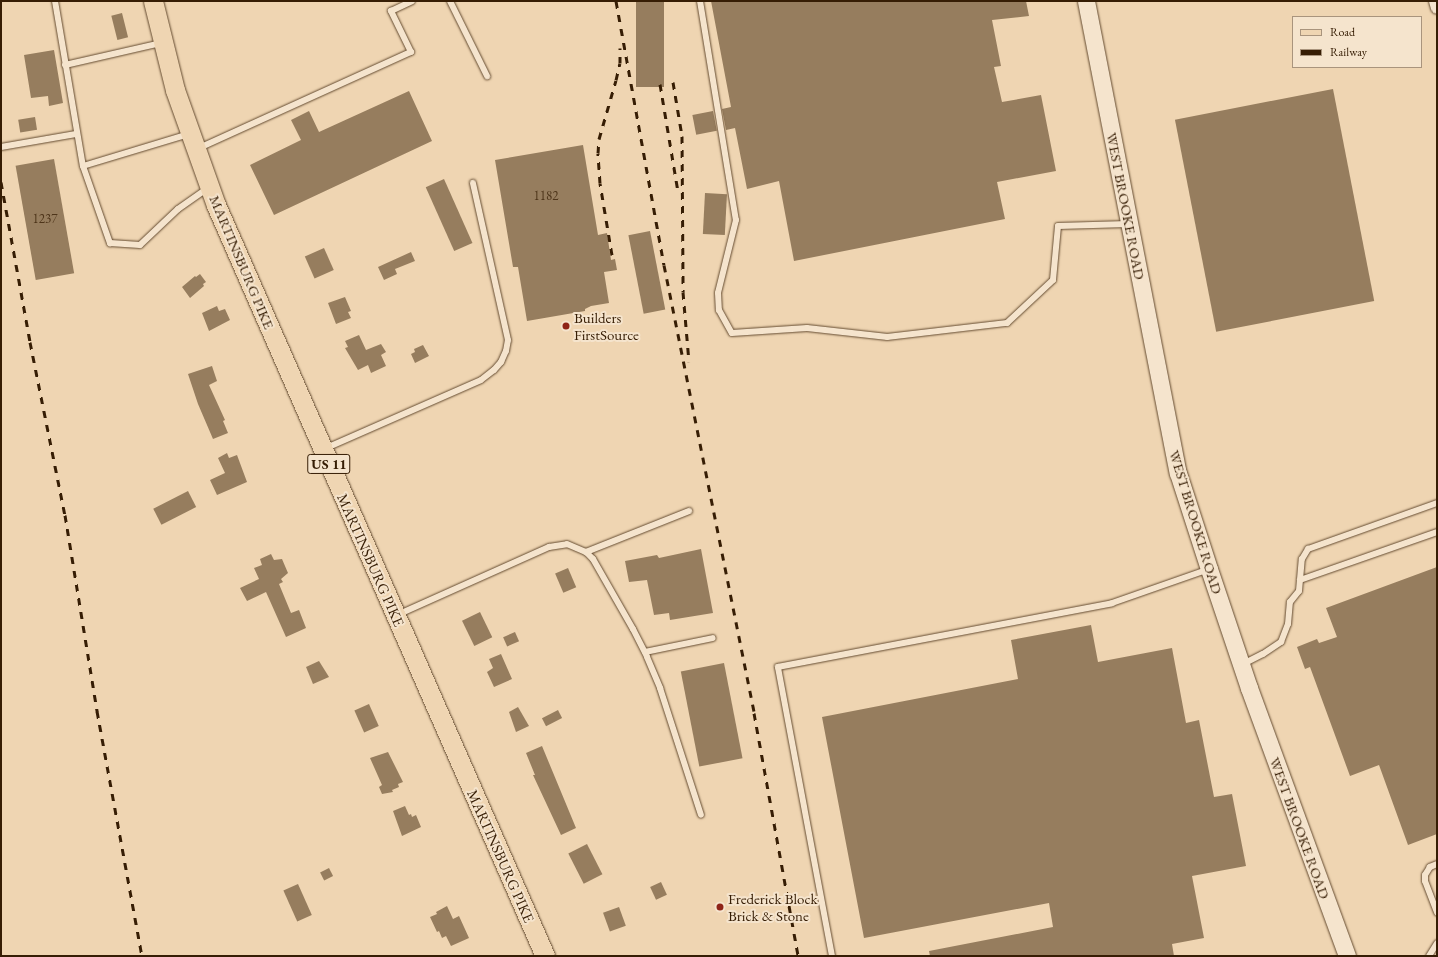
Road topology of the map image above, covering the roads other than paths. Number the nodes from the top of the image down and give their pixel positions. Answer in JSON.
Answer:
{"nodes":[{"id":1,"x":55,"y":1,"type":"edge"},
{"id":2,"x":153,"y":1,"type":"edge"},
{"id":3,"x":412,"y":1,"type":"edge"},
{"id":4,"x":450,"y":1,"type":"edge"},
{"id":5,"x":700,"y":1,"type":"edge"},
{"id":6,"x":1086,"y":1,"type":"edge"},
{"id":7,"x":1435,"y":1,"type":"edge"},
{"id":8,"x":1437,"y":8,"type":"edge"},
{"id":9,"x":162,"y":43,"type":"junction"},
{"id":10,"x":65,"y":65,"type":"junction"},
{"id":11,"x":487,"y":76,"type":"dead end"},
{"id":12,"x":76,"y":134,"type":"junction"},
{"id":13,"x":193,"y":142,"type":"junction"},
{"id":14,"x":1,"y":147,"type":"edge"},
{"id":15,"x":83,"y":166,"type":"junction"},
{"id":16,"x":473,"y":183,"type":"dead end"},
{"id":17,"x":209,"y":187,"type":"junction"},
{"id":18,"x":1129,"y":224,"type":"junction"},
{"id":19,"x":323,"y":449,"type":"junction"},
{"id":20,"x":1437,"y":503,"type":"edge"},
{"id":21,"x":689,"y":512,"type":"dead end"},
{"id":22,"x":1437,"y":532,"type":"edge"},
{"id":23,"x":586,"y":552,"type":"junction"},
{"id":24,"x":1208,"y":569,"type":"junction"},
{"id":25,"x":1300,"y":580,"type":"junction"},
{"id":26,"x":395,"y":615,"type":"junction"},
{"id":27,"x":713,"y":638,"type":"dead end"},
{"id":28,"x":644,"y":652,"type":"junction"},
{"id":29,"x":1242,"y":664,"type":"junction"},
{"id":30,"x":701,"y":815,"type":"dead end"},
{"id":31,"x":1437,"y":864,"type":"edge"},
{"id":32,"x":1437,"y":913,"type":"edge"},
{"id":33,"x":1437,"y":942,"type":"edge"},
{"id":34,"x":545,"y":956,"type":"edge"},
{"id":35,"x":832,"y":956,"type":"edge"},
{"id":36,"x":1347,"y":956,"type":"edge"},
{"id":37,"x":1429,"y":956,"type":"edge"}],
"edges":[{"from":1,"to":10,"type":"lane"},
{"from":2,"to":9,"type":"main road","name":"MARTINSBURG PIKE","number":"US 11"},
{"from":3,"to":13,"type":"lane"},
{"from":4,"to":11,"type":"lane"},
{"from":5,"to":18,"type":"lane"},
{"from":6,"to":18,"type":"street","name":"WEST BROOKE ROAD"},
{"from":7,"to":8,"type":"street"},
{"from":9,"to":10,"type":"lane"},
{"from":9,"to":13,"type":"main road","name":"MARTINSBURG PIKE","number":"US 11"},
{"from":10,"to":12,"type":"lane"},
{"from":12,"to":14,"type":"lane"},
{"from":12,"to":15,"type":"lane"},
{"from":13,"to":15,"type":"lane"},
{"from":13,"to":17,"type":"main road","name":"MARTINSBURG PIKE","number":"US 11"},
{"from":15,"to":17,"type":"lane"},
{"from":16,"to":19,"type":"lane"},
{"from":17,"to":19,"type":"main road","name":"MARTINSBURG PIKE","number":"US 11"},
{"from":18,"to":24,"type":"street","name":"WEST BROOKE ROAD"},
{"from":19,"to":26,"type":"main road","name":"MARTINSBURG PIKE","number":"US 11"},
{"from":20,"to":25,"type":"lane"},
{"from":21,"to":23,"type":"lane"},
{"from":22,"to":25,"type":"lane"},
{"from":23,"to":26,"type":"lane"},
{"from":23,"to":28,"type":"lane"},
{"from":24,"to":29,"type":"street","name":"WEST BROOKE ROAD"},
{"from":24,"to":35,"type":"lane"},
{"from":25,"to":29,"type":"lane"},
{"from":26,"to":34,"type":"main road","name":"MARTINSBURG PIKE","number":"US 11"},
{"from":27,"to":28,"type":"lane"},
{"from":28,"to":30,"type":"lane"},
{"from":29,"to":36,"type":"street","name":"WEST BROOKE ROAD"},
{"from":31,"to":32,"type":"lane"},
{"from":33,"to":37,"type":"lane"}]}
